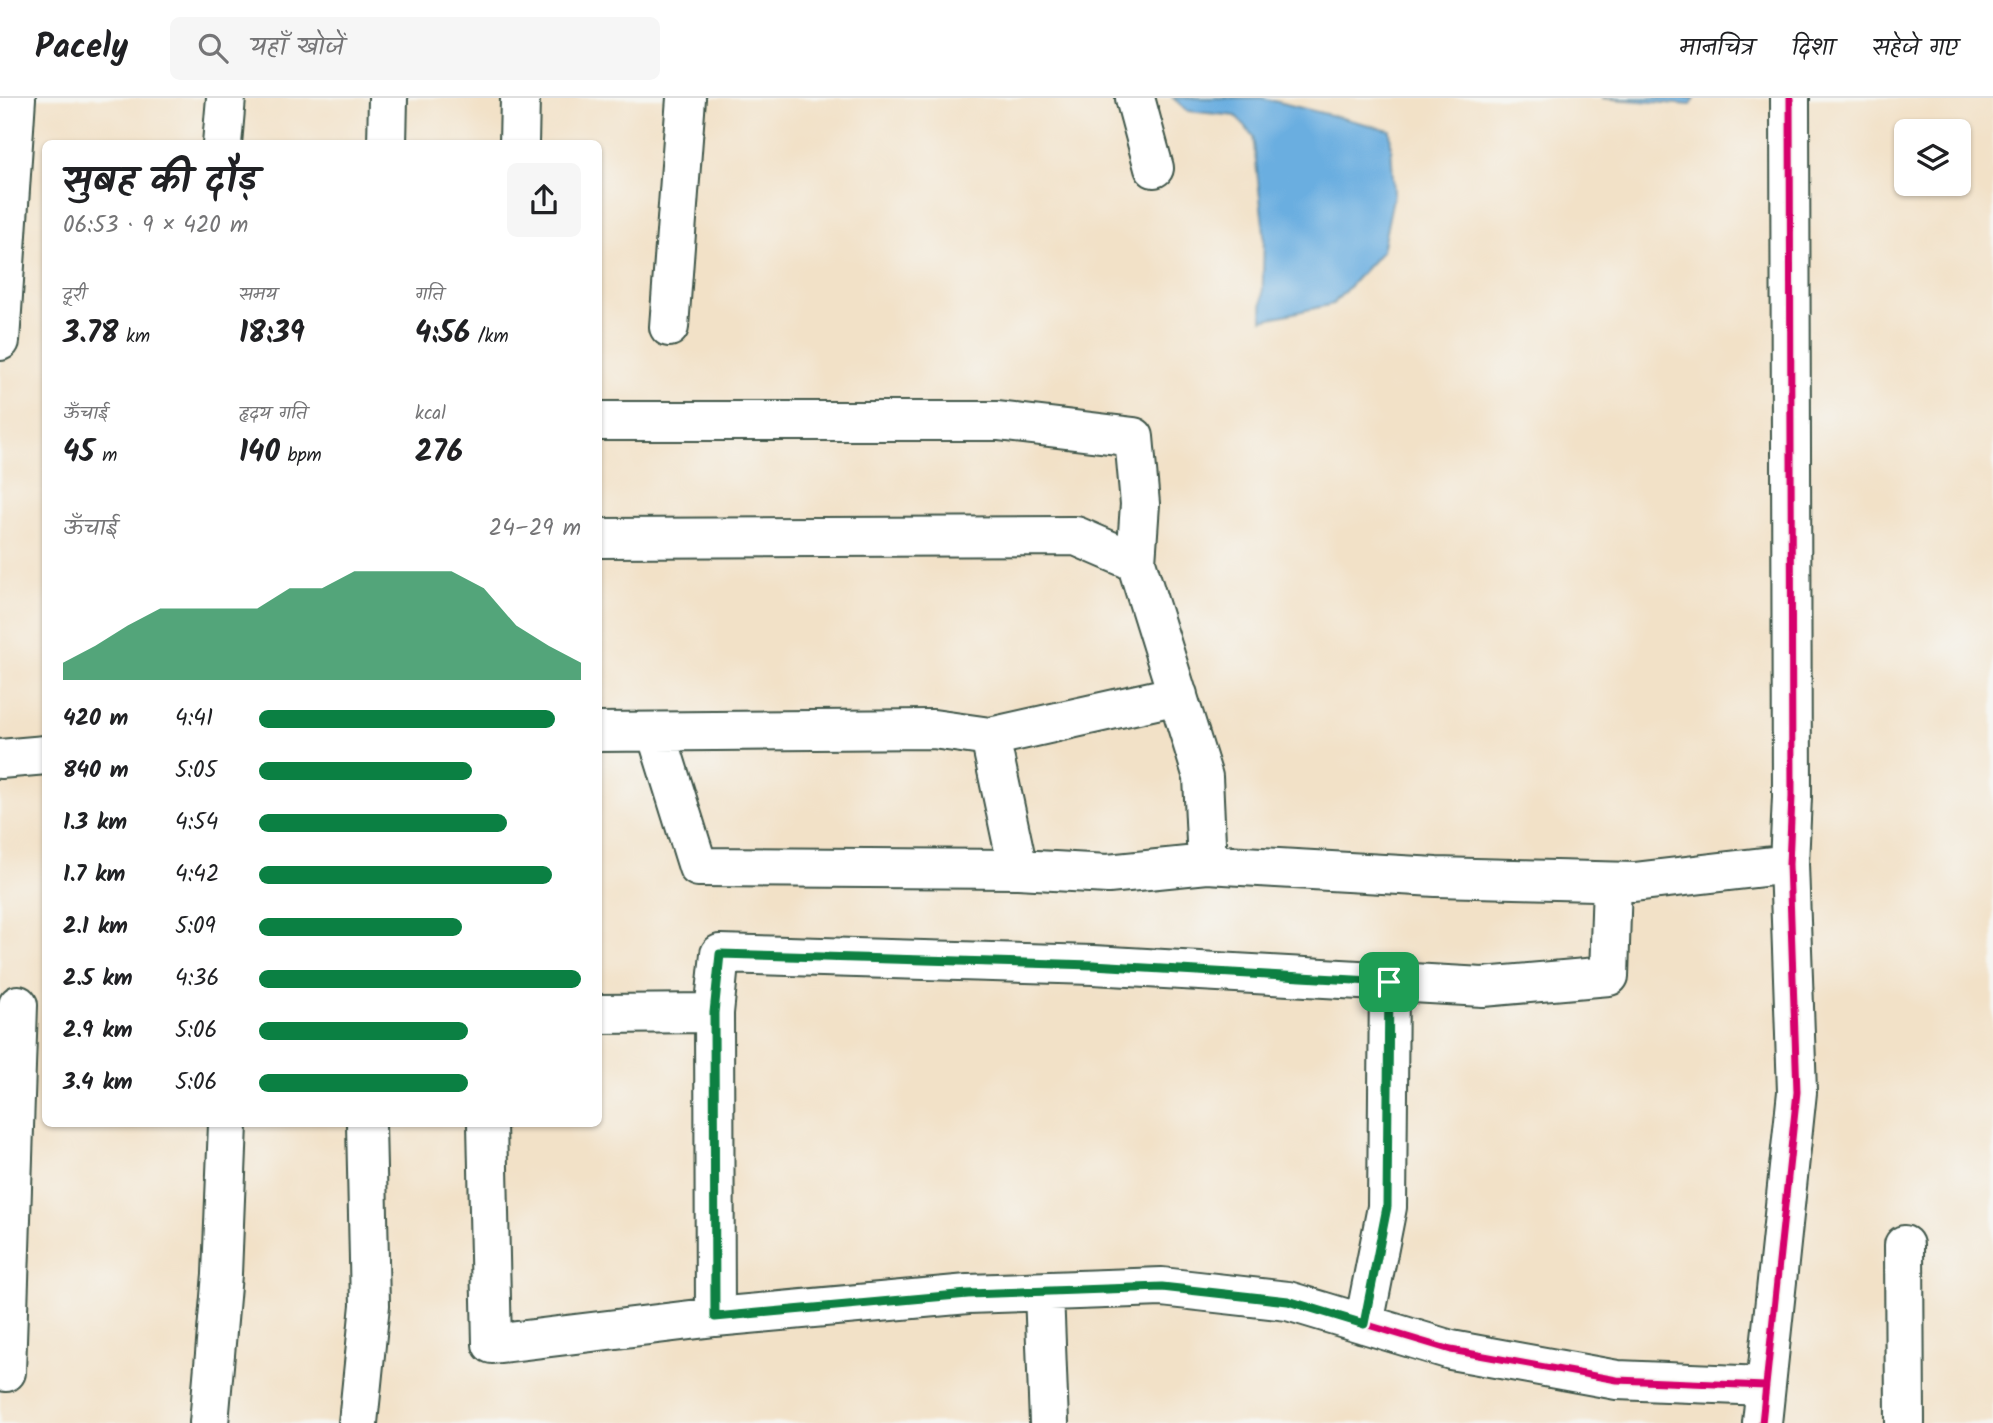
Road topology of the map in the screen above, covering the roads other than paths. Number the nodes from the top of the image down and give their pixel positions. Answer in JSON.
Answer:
{"nodes":[{"id":1,"x":16,"y":98,"type":"edge"},
{"id":2,"x":226,"y":98,"type":"edge"},
{"id":3,"x":388,"y":98,"type":"edge"},
{"id":4,"x":520,"y":98,"type":"edge"},
{"id":5,"x":686,"y":98,"type":"edge"},
{"id":6,"x":1135,"y":98,"type":"edge"},
{"id":7,"x":1790,"y":98,"type":"edge"},
{"id":8,"x":222,"y":140,"type":"edge"},
{"id":9,"x":387,"y":140,"type":"edge"},
{"id":10,"x":519,"y":140,"type":"edge"},
{"id":11,"x":1154,"y":168,"type":"dead end"},
{"id":12,"x":668,"y":327,"type":"dead end"},
{"id":13,"x":0,"y":341,"type":"edge"},
{"id":14,"x":602,"y":421,"type":"edge"},
{"id":15,"x":602,"y":538,"type":"edge"},
{"id":16,"x":1136,"y":562,"type":"junction"},
{"id":17,"x":1178,"y":695,"type":"junction"},
{"id":18,"x":602,"y":732,"type":"edge"},
{"id":19,"x":656,"y":732,"type":"junction"},
{"id":20,"x":990,"y":737,"type":"junction"},
{"id":21,"x":42,"y":755,"type":"edge"},
{"id":22,"x":0,"y":759,"type":"edge"},
{"id":23,"x":1207,"y":864,"type":"junction"},
{"id":24,"x":1788,"y":864,"type":"junction"},
{"id":25,"x":1018,"y":869,"type":"junction"},
{"id":26,"x":1612,"y":882,"type":"junction"},
{"id":27,"x":1389,"y":982,"type":"junction"},
{"id":28,"x":21,"y":1005,"type":"edge"},
{"id":29,"x":714,"y":1013,"type":"junction"},
{"id":30,"x":602,"y":1014,"type":"edge"},
{"id":31,"x":228,"y":1127,"type":"edge"},
{"id":32,"x":366,"y":1127,"type":"edge"},
{"id":33,"x":487,"y":1127,"type":"edge"},
{"id":34,"x":7,"y":1159,"type":"edge"},
{"id":35,"x":1904,"y":1245,"type":"dead end"},
{"id":36,"x":1044,"y":1292,"type":"junction"},
{"id":37,"x":715,"y":1317,"type":"junction"},
{"id":38,"x":1364,"y":1324,"type":"junction"},
{"id":39,"x":6,"y":1372,"type":"dead end"},
{"id":40,"x":1763,"y":1405,"type":"edge"},
{"id":41,"x":209,"y":1423,"type":"edge"},
{"id":42,"x":358,"y":1423,"type":"edge"},
{"id":43,"x":1049,"y":1423,"type":"edge"},
{"id":44,"x":1905,"y":1423,"type":"edge"}],
"edges":[{"from":1,"to":13,"type":"street"},
{"from":2,"to":8,"type":"street"},
{"from":3,"to":9,"type":"street"},
{"from":4,"to":10,"type":"street"},
{"from":5,"to":12,"type":"street"},
{"from":6,"to":11,"type":"street"},
{"from":7,"to":24,"type":"street"},
{"from":14,"to":16,"type":"street"},
{"from":15,"to":16,"type":"street"},
{"from":16,"to":17,"type":"street"},
{"from":17,"to":20,"type":"street"},
{"from":17,"to":23,"type":"street"},
{"from":18,"to":19,"type":"street"},
{"from":19,"to":20,"type":"street"},
{"from":19,"to":25,"type":"street"},
{"from":20,"to":25,"type":"street"},
{"from":21,"to":22,"type":"street"},
{"from":23,"to":25,"type":"street"},
{"from":23,"to":26,"type":"street"},
{"from":24,"to":26,"type":"street"},
{"from":24,"to":40,"type":"street"},
{"from":26,"to":27,"type":"street"},
{"from":27,"to":29,"type":"street"},
{"from":27,"to":38,"type":"street"},
{"from":28,"to":34,"type":"street"},
{"from":29,"to":30,"type":"street"},
{"from":29,"to":37,"type":"street"},
{"from":31,"to":41,"type":"street"},
{"from":32,"to":42,"type":"street"},
{"from":33,"to":37,"type":"street"},
{"from":34,"to":39,"type":"street"},
{"from":35,"to":44,"type":"street"},
{"from":36,"to":37,"type":"street"},
{"from":36,"to":38,"type":"street"},
{"from":36,"to":43,"type":"street"},
{"from":38,"to":40,"type":"street"}]}
